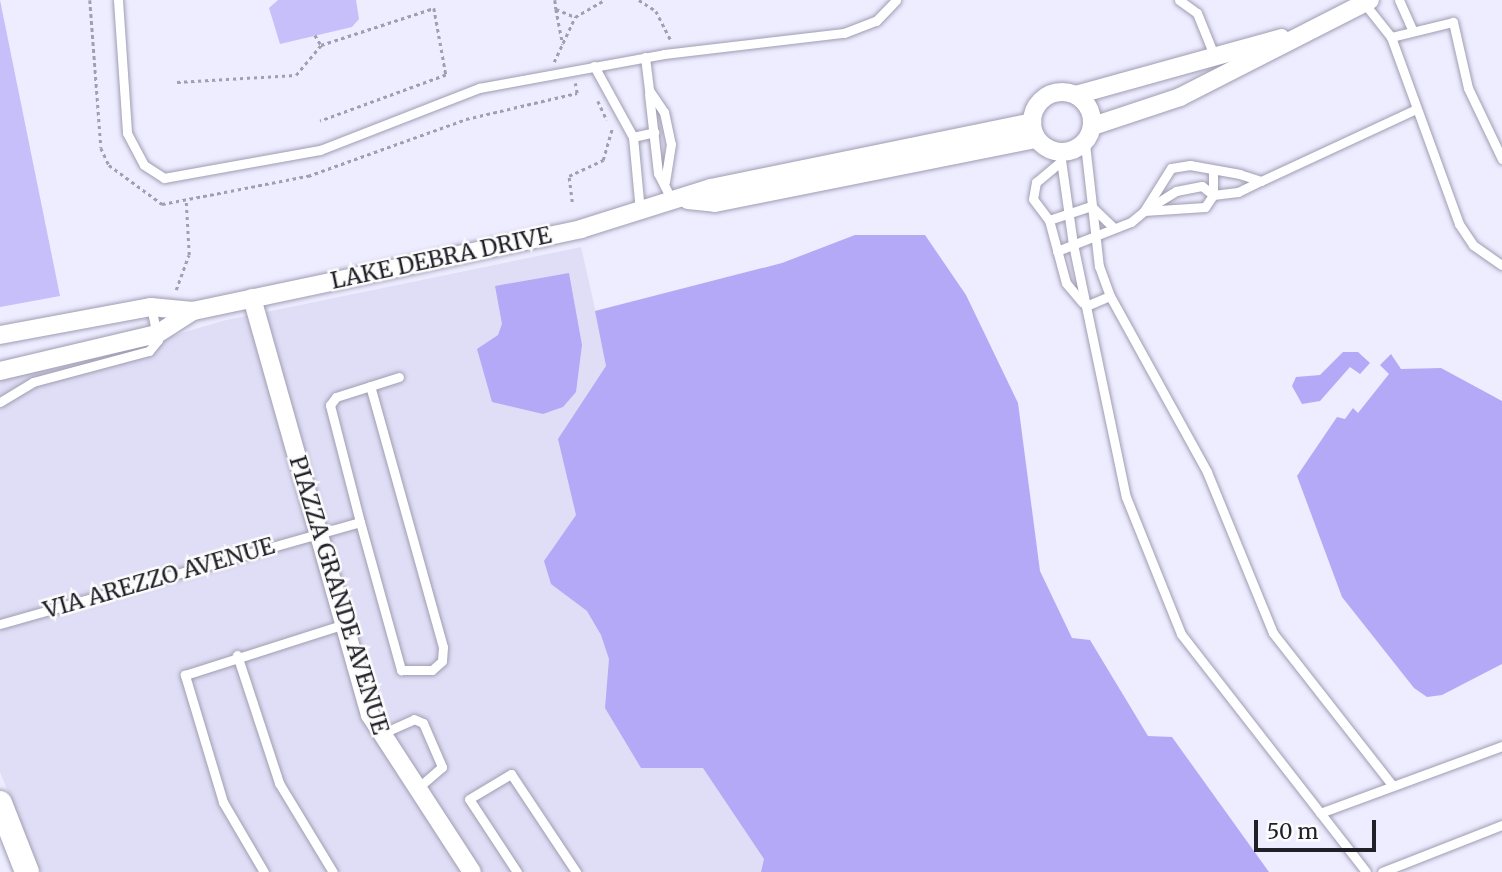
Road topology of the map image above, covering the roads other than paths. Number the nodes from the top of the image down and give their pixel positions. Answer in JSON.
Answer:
{"nodes":[{"id":1,"x":118,"y":0,"type":"edge"},
{"id":2,"x":896,"y":0,"type":"edge"},
{"id":3,"x":1179,"y":0,"type":"edge"},
{"id":4,"x":1399,"y":0,"type":"edge"},
{"id":5,"x":1367,"y":2,"type":"edge"},
{"id":6,"x":1412,"y":29,"type":"junction"},
{"id":7,"x":1308,"y":32,"type":"junction"},
{"id":8,"x":1391,"y":37,"type":"junction"},
{"id":9,"x":1214,"y":55,"type":"junction"},
{"id":10,"x":645,"y":57,"type":"junction"},
{"id":11,"x":594,"y":66,"type":"junction"},
{"id":12,"x":1221,"y":78,"type":"junction"},
{"id":13,"x":649,"y":90,"type":"junction"},
{"id":14,"x":1076,"y":95,"type":"junction"},
{"id":15,"x":1416,"y":109,"type":"junction"},
{"id":16,"x":1093,"y":126,"type":"junction"},
{"id":17,"x":1034,"y":130,"type":"junction"},
{"id":18,"x":654,"y":132,"type":"junction"},
{"id":19,"x":633,"y":137,"type":"junction"},
{"id":20,"x":1085,"y":144,"type":"junction"},
{"id":21,"x":1059,"y":158,"type":"junction"},
{"id":22,"x":1502,"y":159,"type":"edge"},
{"id":23,"x":1213,"y":170,"type":"junction"},
{"id":24,"x":1261,"y":181,"type":"junction"},
{"id":25,"x":665,"y":183,"type":"junction"},
{"id":26,"x":1213,"y":195,"type":"junction"},
{"id":27,"x":681,"y":202,"type":"junction"},
{"id":28,"x":1091,"y":206,"type":"junction"},
{"id":29,"x":1144,"y":211,"type":"junction"},
{"id":30,"x":1067,"y":212,"type":"junction"},
{"id":31,"x":640,"y":213,"type":"junction"},
{"id":32,"x":1049,"y":220,"type":"junction"},
{"id":33,"x":1112,"y":227,"type":"junction"},
{"id":34,"x":1096,"y":234,"type":"junction"},
{"id":35,"x":1073,"y":244,"type":"junction"},
{"id":36,"x":1057,"y":251,"type":"junction"},
{"id":37,"x":1502,"y":265,"type":"edge"},
{"id":38,"x":1110,"y":296,"type":"junction"},
{"id":39,"x":252,"y":298,"type":"junction"},
{"id":40,"x":1086,"y":306,"type":"junction"},
{"id":41,"x":151,"y":307,"type":"junction"},
{"id":42,"x":193,"y":311,"type":"junction"},
{"id":43,"x":50,"y":326,"type":"junction"},
{"id":44,"x":157,"y":334,"type":"junction"},
{"id":45,"x":0,"y":335,"type":"edge"},
{"id":46,"x":55,"y":358,"type":"junction"},
{"id":47,"x":0,"y":370,"type":"edge"},
{"id":48,"x":399,"y":377,"type":"dead end"},
{"id":49,"x":370,"y":386,"type":"junction"},
{"id":50,"x":0,"y":402,"type":"edge"},
{"id":51,"x":360,"y":522,"type":"junction"},
{"id":52,"x":318,"y":533,"type":"junction"},
{"id":53,"x":0,"y":624,"type":"edge"},
{"id":54,"x":345,"y":624,"type":"junction"},
{"id":55,"x":237,"y":655,"type":"junction"},
{"id":56,"x":379,"y":735,"type":"junction"},
{"id":57,"x":1502,"y":746,"type":"edge"},
{"id":58,"x":1393,"y":786,"type":"junction"},
{"id":59,"x":416,"y":790,"type":"junction"},
{"id":60,"x":0,"y":803,"type":"edge"},
{"id":61,"x":1320,"y":813,"type":"junction"},
{"id":62,"x":1502,"y":825,"type":"edge"},
{"id":63,"x":27,"y":872,"type":"edge"},
{"id":64,"x":264,"y":872,"type":"edge"},
{"id":65,"x":333,"y":872,"type":"edge"},
{"id":66,"x":472,"y":872,"type":"edge"},
{"id":67,"x":517,"y":872,"type":"edge"},
{"id":68,"x":576,"y":872,"type":"edge"},
{"id":69,"x":1366,"y":872,"type":"edge"},
{"id":70,"x":1381,"y":872,"type":"edge"}],
"edges":[{"from":1,"to":11,"type":"lane"},
{"from":2,"to":10,"type":"lane"},
{"from":3,"to":9,"type":"lane"},
{"from":4,"to":6,"type":"lane"},
{"from":5,"to":7,"type":"street"},
{"from":5,"to":8,"type":"lane"},
{"from":6,"to":8,"type":"lane"},
{"from":6,"to":22,"type":"lane"},
{"from":7,"to":9,"type":"street"},
{"from":7,"to":12,"type":"street"},
{"from":8,"to":15,"type":"lane"},
{"from":9,"to":12,"type":"street"},
{"from":9,"to":14,"type":"street"},
{"from":10,"to":11,"type":"lane"},
{"from":10,"to":13,"type":"lane"},
{"from":11,"to":19,"type":"lane"},
{"from":12,"to":16,"type":"street"},
{"from":13,"to":18,"type":"lane"},
{"from":13,"to":25,"type":"lane"},
{"from":14,"to":16,"type":"street"},
{"from":14,"to":17,"type":"street"},
{"from":15,"to":24,"type":"lane"},
{"from":15,"to":37,"type":"lane"},
{"from":16,"to":20,"type":"street"},
{"from":17,"to":21,"type":"street"},
{"from":17,"to":27,"type":"street","name":"LAKE DEBRA DRIVE"},
{"from":18,"to":19,"type":"lane"},
{"from":18,"to":25,"type":"lane"},
{"from":19,"to":31,"type":"lane"},
{"from":20,"to":21,"type":"street"},
{"from":20,"to":28,"type":"lane"},
{"from":21,"to":30,"type":"lane"},
{"from":21,"to":32,"type":"lane"},
{"from":23,"to":24,"type":"lane"},
{"from":23,"to":26,"type":"lane"},
{"from":23,"to":29,"type":"lane"},
{"from":24,"to":26,"type":"lane"},
{"from":25,"to":27,"type":"lane"},
{"from":26,"to":29,"type":"lane"},
{"from":26,"to":29,"type":"lane"},
{"from":27,"to":31,"type":"street","name":"LAKE DEBRA DRIVE"},
{"from":28,"to":30,"type":"lane"},
{"from":28,"to":33,"type":"lane"},
{"from":28,"to":34,"type":"lane"},
{"from":29,"to":33,"type":"lane"},
{"from":30,"to":32,"type":"lane"},
{"from":30,"to":35,"type":"lane"},
{"from":31,"to":39,"type":"street","name":"LAKE DEBRA DRIVE"},
{"from":32,"to":36,"type":"lane"},
{"from":33,"to":34,"type":"lane"},
{"from":34,"to":35,"type":"lane"},
{"from":34,"to":38,"type":"lane"},
{"from":35,"to":36,"type":"lane"},
{"from":35,"to":40,"type":"lane"},
{"from":36,"to":40,"type":"lane"},
{"from":38,"to":40,"type":"lane"},
{"from":38,"to":58,"type":"lane"},
{"from":39,"to":42,"type":"street","name":"LAKE DEBRA DRIVE"},
{"from":39,"to":52,"type":"street","name":"PIAZZA GRANDE AVENUE"},
{"from":40,"to":61,"type":"lane"},
{"from":41,"to":42,"type":"street","name":"LAKE DEBRA DRIVE"},
{"from":41,"to":43,"type":"street","name":"LAKE DEBRA DRIVE"},
{"from":41,"to":44,"type":"lane"},
{"from":42,"to":44,"type":"street","name":"LAKE DEBRA DRIVE"},
{"from":43,"to":45,"type":"street","name":"LAKE DEBRA DRIVE"},
{"from":43,"to":46,"type":"street"},
{"from":44,"to":46,"type":"street","name":"LAKE DEBRA DRIVE"},
{"from":44,"to":50,"type":"lane"},
{"from":46,"to":47,"type":"street","name":"LAKE DEBRA DRIVE"},
{"from":48,"to":49,"type":"lane"},
{"from":49,"to":51,"type":"lane"},
{"from":49,"to":51,"type":"lane"},
{"from":51,"to":52,"type":"lane","name":"VIA AREZZO AVENUE"},
{"from":52,"to":53,"type":"lane","name":"VIA AREZZO AVENUE"},
{"from":52,"to":54,"type":"street","name":"PIAZZA GRANDE AVENUE"},
{"from":54,"to":55,"type":"lane"},
{"from":54,"to":56,"type":"street","name":"PIAZZA GRANDE AVENUE"},
{"from":55,"to":64,"type":"lane"},
{"from":55,"to":65,"type":"lane"},
{"from":56,"to":59,"type":"street","name":"PIAZZA GRANDE AVENUE"},
{"from":56,"to":59,"type":"lane"},
{"from":57,"to":58,"type":"lane"},
{"from":58,"to":61,"type":"lane"},
{"from":59,"to":66,"type":"street","name":"PIAZZA GRANDE AVENUE"},
{"from":60,"to":63,"type":"street"},
{"from":61,"to":69,"type":"lane"},
{"from":62,"to":70,"type":"lane"},
{"from":67,"to":68,"type":"lane"}]}
